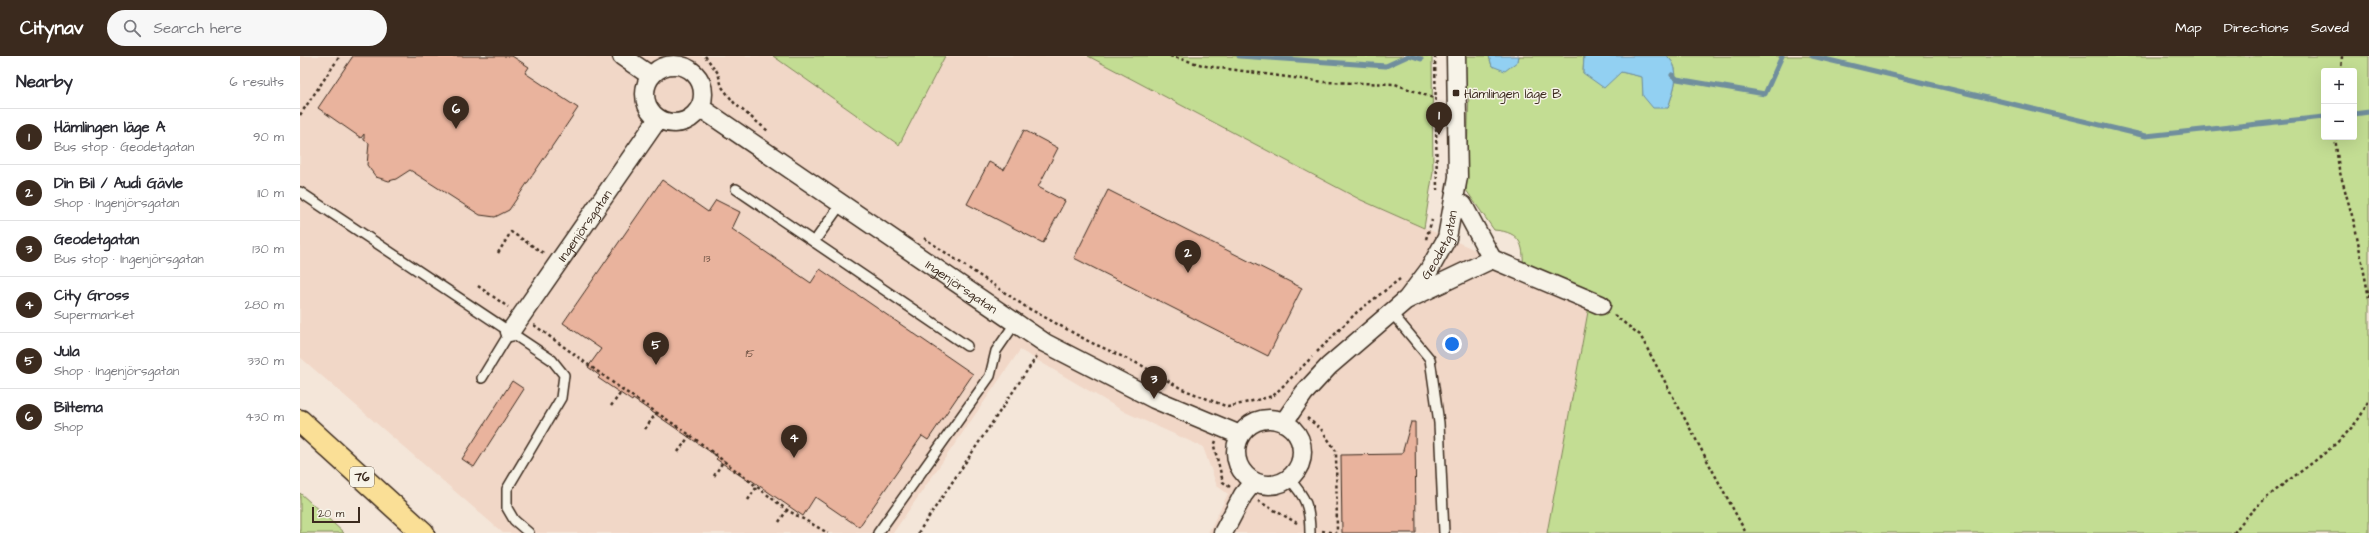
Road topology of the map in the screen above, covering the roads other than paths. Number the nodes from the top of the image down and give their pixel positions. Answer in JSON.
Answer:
{"nodes":[{"id":1,"x":622,"y":56,"type":"edge"},
{"id":2,"x":1456,"y":56,"type":"edge"},
{"id":3,"x":651,"y":76,"type":"junction"},
{"id":4,"x":701,"y":108,"type":"junction"},
{"id":5,"x":658,"y":119,"type":"junction"},
{"id":6,"x":736,"y":189,"type":"dead end"},
{"id":7,"x":300,"y":192,"type":"edge"},
{"id":8,"x":1455,"y":202,"type":"junction"},
{"id":9,"x":841,"y":204,"type":"junction"},
{"id":10,"x":814,"y":242,"type":"junction"},
{"id":11,"x":1492,"y":259,"type":"junction"},
{"id":12,"x":1407,"y":299,"type":"junction"},
{"id":13,"x":1601,"y":305,"type":"road end"},
{"id":14,"x":1391,"y":312,"type":"junction"},
{"id":15,"x":1016,"y":322,"type":"junction"},
{"id":16,"x":510,"y":332,"type":"junction"},
{"id":17,"x":968,"y":346,"type":"dead end"},
{"id":18,"x":482,"y":378,"type":"dead end"},
{"id":19,"x":1288,"y":415,"type":"junction"},
{"id":20,"x":300,"y":421,"type":"edge"},
{"id":21,"x":1240,"y":435,"type":"junction"},
{"id":22,"x":1289,"y":479,"type":"junction"},
{"id":23,"x":1253,"y":482,"type":"junction"},
{"id":24,"x":423,"y":533,"type":"edge"},
{"id":25,"x":529,"y":533,"type":"edge"},
{"id":26,"x":878,"y":533,"type":"edge"},
{"id":27,"x":1223,"y":533,"type":"edge"},
{"id":28,"x":1310,"y":533,"type":"edge"},
{"id":29,"x":1444,"y":533,"type":"edge"}],
"edges":[{"from":1,"to":3,"type":"street"},
{"from":2,"to":8,"type":"street","name":"Geodetgatan"},
{"from":3,"to":4,"type":"street"},
{"from":3,"to":5,"type":"street"},
{"from":4,"to":5,"type":"street"},
{"from":4,"to":9,"type":"street","name":"Ingenjörsgatan"},
{"from":5,"to":16,"type":"street","name":"Ingenjörsgatan"},
{"from":6,"to":10,"type":"lane"},
{"from":7,"to":16,"type":"lane"},
{"from":8,"to":11,"type":"street"},
{"from":8,"to":12,"type":"street","name":"Geodetgatan"},
{"from":9,"to":10,"type":"lane"},
{"from":9,"to":15,"type":"street","name":"Ingenjörsgatan"},
{"from":10,"to":17,"type":"lane"},
{"from":11,"to":12,"type":"street"},
{"from":11,"to":13,"type":"street"},
{"from":12,"to":14,"type":"street","name":"Geodetgatan"},
{"from":14,"to":19,"type":"street","name":"Geodetgatan"},
{"from":14,"to":29,"type":"lane"},
{"from":15,"to":21,"type":"street","name":"Ingenjörsgatan"},
{"from":15,"to":26,"type":"lane"},
{"from":16,"to":18,"type":"lane"},
{"from":16,"to":25,"type":"lane"},
{"from":19,"to":21,"type":"street"},
{"from":19,"to":22,"type":"street"},
{"from":20,"to":24,"type":"main road","number":"76"},
{"from":21,"to":23,"type":"street"},
{"from":22,"to":23,"type":"street"},
{"from":22,"to":28,"type":"lane"},
{"from":23,"to":27,"type":"street"}]}
